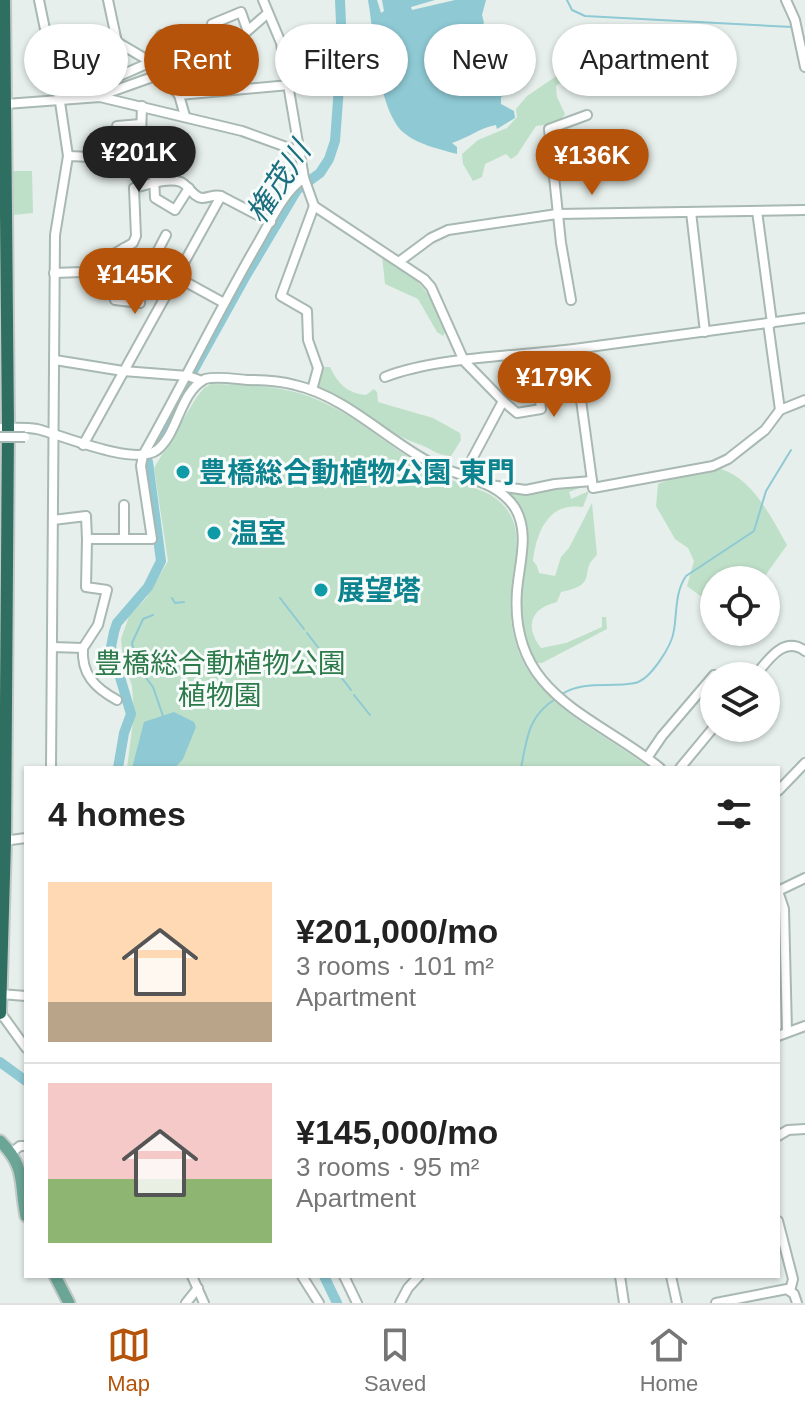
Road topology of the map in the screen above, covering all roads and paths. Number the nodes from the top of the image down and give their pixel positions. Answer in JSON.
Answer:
{"nodes":[{"id":1,"x":4,"y":0,"type":"edge"},
{"id":2,"x":39,"y":0,"type":"edge"},
{"id":3,"x":108,"y":0,"type":"edge"},
{"id":4,"x":263,"y":0,"type":"edge"},
{"id":5,"x":786,"y":0,"type":"edge"},
{"id":6,"x":268,"y":13,"type":"junction"},
{"id":7,"x":44,"y":24,"type":"edge"},
{"id":8,"x":212,"y":24,"type":"edge"},
{"id":9,"x":245,"y":24,"type":"edge"},
{"id":10,"x":254,"y":24,"type":"edge"},
{"id":11,"x":275,"y":29,"type":"edge"},
{"id":12,"x":798,"y":31,"type":"edge"},
{"id":13,"x":144,"y":58,"type":"edge"},
{"id":14,"x":805,"y":67,"type":"edge"},
{"id":15,"x":59,"y":96,"type":"edge"},
{"id":16,"x":96,"y":96,"type":"edge"},
{"id":17,"x":106,"y":96,"type":"edge"},
{"id":18,"x":179,"y":96,"type":"edge"},
{"id":19,"x":291,"y":96,"type":"edge"},
{"id":20,"x":60,"y":102,"type":"junction"},
{"id":21,"x":6,"y":104,"type":"junction"},
{"id":22,"x":142,"y":106,"type":"junction"},
{"id":23,"x":587,"y":115,"type":"dead end"},
{"id":24,"x":185,"y":116,"type":"junction"},
{"id":25,"x":141,"y":124,"type":"junction"},
{"id":26,"x":117,"y":126,"type":"dead end"},
{"id":27,"x":141,"y":135,"type":"dead end"},
{"id":28,"x":159,"y":146,"type":"dead end"},
{"id":29,"x":187,"y":151,"type":"dead end"},
{"id":30,"x":300,"y":152,"type":"junction"},
{"id":31,"x":68,"y":156,"type":"junction"},
{"id":32,"x":161,"y":156,"type":"junction"},
{"id":33,"x":118,"y":168,"type":"dead end"},
{"id":34,"x":305,"y":182,"type":"junction"},
{"id":35,"x":156,"y":184,"type":"junction"},
{"id":36,"x":189,"y":188,"type":"junction"},
{"id":37,"x":221,"y":196,"type":"junction"},
{"id":38,"x":314,"y":206,"type":"junction"},
{"id":39,"x":805,"y":210,"type":"edge"},
{"id":40,"x":757,"y":211,"type":"junction"},
{"id":41,"x":691,"y":212,"type":"junction"},
{"id":42,"x":557,"y":214,"type":"junction"},
{"id":43,"x":271,"y":222,"type":"junction"},
{"id":44,"x":166,"y":235,"type":"dead end"},
{"id":45,"x":124,"y":248,"type":"junction"},
{"id":46,"x":400,"y":261,"type":"junction"},
{"id":47,"x":147,"y":262,"type":"junction"},
{"id":48,"x":54,"y":273,"type":"junction"},
{"id":49,"x":142,"y":275,"type":"junction"},
{"id":50,"x":175,"y":277,"type":"junction"},
{"id":51,"x":571,"y":300,"type":"dead end"},
{"id":52,"x":224,"y":303,"type":"junction"},
{"id":53,"x":805,"y":318,"type":"edge"},
{"id":54,"x":770,"y":323,"type":"junction"},
{"id":55,"x":705,"y":332,"type":"junction"},
{"id":56,"x":574,"y":349,"type":"junction"},
{"id":57,"x":535,"y":354,"type":"junction"},
{"id":58,"x":55,"y":360,"type":"junction"},
{"id":59,"x":464,"y":361,"type":"junction"},
{"id":60,"x":123,"y":371,"type":"junction"},
{"id":61,"x":188,"y":376,"type":"junction"},
{"id":62,"x":385,"y":377,"type":"dead end"},
{"id":63,"x":202,"y":381,"type":"junction"},
{"id":64,"x":312,"y":390,"type":"junction"},
{"id":65,"x":805,"y":400,"type":"edge"},
{"id":66,"x":503,"y":401,"type":"junction"},
{"id":67,"x":780,"y":410,"type":"junction"},
{"id":68,"x":3,"y":431,"type":"edge"},
{"id":69,"x":54,"y":435,"type":"junction"},
{"id":70,"x":25,"y":437,"type":"dead end"},
{"id":71,"x":83,"y":445,"type":"junction"},
{"id":72,"x":143,"y":455,"type":"junction"},
{"id":73,"x":463,"y":476,"type":"junction"},
{"id":74,"x":592,"y":481,"type":"junction"},
{"id":75,"x":487,"y":485,"type":"junction"},
{"id":76,"x":124,"y":505,"type":"dead end"},
{"id":77,"x":53,"y":520,"type":"junction"},
{"id":78,"x":87,"y":539,"type":"junction"},
{"id":79,"x":124,"y":539,"type":"junction"},
{"id":80,"x":52,"y":647,"type":"junction"},
{"id":81,"x":83,"y":648,"type":"junction"},
{"id":82,"x":805,"y":651,"type":"edge"},
{"id":83,"x":766,"y":662,"type":"edge"},
{"id":84,"x":700,"y":691,"type":"edge"},
{"id":85,"x":117,"y":700,"type":"dead end"},
{"id":86,"x":702,"y":742,"type":"edge"},
{"id":87,"x":647,"y":758,"type":"junction"},
{"id":88,"x":805,"y":763,"type":"edge"},
{"id":89,"x":51,"y":766,"type":"edge"},
{"id":90,"x":657,"y":766,"type":"edge"},
{"id":91,"x":682,"y":766,"type":"edge"},
{"id":92,"x":780,"y":789,"type":"edge"},
{"id":93,"x":24,"y":838,"type":"edge"},
{"id":94,"x":3,"y":841,"type":"edge"},
{"id":95,"x":805,"y":878,"type":"edge"},
{"id":96,"x":780,"y":890,"type":"edge"},
{"id":97,"x":780,"y":897,"type":"edge"},
{"id":98,"x":1,"y":994,"type":"edge"},
{"id":99,"x":24,"y":996,"type":"edge"},
{"id":100,"x":0,"y":1013,"type":"edge"},
{"id":101,"x":805,"y":1026,"type":"edge"},
{"id":102,"x":783,"y":1034,"type":"edge"},
{"id":103,"x":24,"y":1045,"type":"edge"},
{"id":104,"x":805,"y":1129,"type":"edge"},
{"id":105,"x":780,"y":1135,"type":"edge"},
{"id":106,"x":0,"y":1141,"type":"edge"},
{"id":107,"x":24,"y":1146,"type":"edge"},
{"id":108,"x":11,"y":1153,"type":"junction"},
{"id":109,"x":24,"y":1199,"type":"edge"},
{"id":110,"x":780,"y":1229,"type":"edge"},
{"id":111,"x":56,"y":1278,"type":"edge"},
{"id":112,"x":303,"y":1278,"type":"edge"},
{"id":113,"x":345,"y":1278,"type":"edge"},
{"id":114,"x":417,"y":1278,"type":"edge"},
{"id":115,"x":620,"y":1278,"type":"edge"},
{"id":116,"x":671,"y":1278,"type":"edge"},
{"id":117,"x":196,"y":1280,"type":"edge"},
{"id":118,"x":790,"y":1291,"type":"junction"},
{"id":119,"x":69,"y":1303,"type":"edge"},
{"id":120,"x":186,"y":1303,"type":"edge"},
{"id":121,"x":204,"y":1303,"type":"edge"},
{"id":122,"x":319,"y":1303,"type":"edge"},
{"id":123,"x":357,"y":1303,"type":"edge"},
{"id":124,"x":400,"y":1303,"type":"edge"},
{"id":125,"x":624,"y":1303,"type":"edge"},
{"id":126,"x":677,"y":1303,"type":"edge"},
{"id":127,"x":716,"y":1303,"type":"edge"},
{"id":128,"x":797,"y":1303,"type":"edge"}],
"edges":[{"from":1,"to":21,"type":"highway"},
{"from":2,"to":7,"type":"street"},
{"from":3,"to":13,"type":"street"},
{"from":4,"to":6,"type":"street"},
{"from":5,"to":12,"type":"street"},
{"from":6,"to":10,"type":"street"},
{"from":6,"to":11,"type":"street"},
{"from":8,"to":9,"type":"street"},
{"from":12,"to":14,"type":"street"},
{"from":15,"to":20,"type":"street"},
{"from":16,"to":20,"type":"street"},
{"from":17,"to":22,"type":"street"},
{"from":18,"to":24,"type":"street"},
{"from":19,"to":30,"type":"street"},
{"from":20,"to":21,"type":"street"},
{"from":20,"to":31,"type":"street"},
{"from":21,"to":68,"type":"highway"},
{"from":22,"to":24,"type":"street"},
{"from":22,"to":25,"type":"street"},
{"from":23,"to":42,"type":"street"},
{"from":24,"to":30,"type":"street"},
{"from":25,"to":26,"type":"street"},
{"from":25,"to":27,"type":"street"},
{"from":28,"to":32,"type":"street"},
{"from":29,"to":32,"type":"street"},
{"from":30,"to":34,"type":"street"},
{"from":31,"to":33,"type":"street"},
{"from":31,"to":48,"type":"street"},
{"from":32,"to":35,"type":"street"},
{"from":34,"to":38,"type":"street"},
{"from":34,"to":43,"type":"street"},
{"from":35,"to":36,"type":"street"},
{"from":35,"to":36,"type":"street"},
{"from":35,"to":45,"type":"street"},
{"from":36,"to":37,"type":"street"},
{"from":37,"to":43,"type":"street"},
{"from":37,"to":50,"type":"street"},
{"from":38,"to":46,"type":"street"},
{"from":38,"to":64,"type":"street"},
{"from":39,"to":40,"type":"street"},
{"from":40,"to":41,"type":"street"},
{"from":40,"to":54,"type":"street"},
{"from":41,"to":42,"type":"street"},
{"from":41,"to":55,"type":"street"},
{"from":42,"to":46,"type":"street"},
{"from":42,"to":51,"type":"street"},
{"from":43,"to":52,"type":"street"},
{"from":44,"to":47,"type":"street"},
{"from":45,"to":47,"type":"street"},
{"from":45,"to":48,"type":"street"},
{"from":46,"to":59,"type":"street"},
{"from":47,"to":49,"type":"street"},
{"from":47,"to":50,"type":"street"},
{"from":48,"to":58,"type":"street"},
{"from":49,"to":49,"type":"street"},
{"from":50,"to":52,"type":"street"},
{"from":50,"to":60,"type":"street"},
{"from":52,"to":61,"type":"street"},
{"from":53,"to":54,"type":"street"},
{"from":54,"to":55,"type":"street"},
{"from":54,"to":67,"type":"street"},
{"from":55,"to":56,"type":"street"},
{"from":56,"to":57,"type":"street"},
{"from":56,"to":74,"type":"street"},
{"from":57,"to":59,"type":"street"},
{"from":57,"to":66,"type":"street"},
{"from":58,"to":60,"type":"street"},
{"from":58,"to":69,"type":"street"},
{"from":59,"to":62,"type":"street"},
{"from":59,"to":66,"type":"street"},
{"from":60,"to":61,"type":"street"},
{"from":60,"to":71,"type":"street"},
{"from":61,"to":63,"type":"street"},
{"from":61,"to":72,"type":"street"},
{"from":63,"to":64,"type":"street"},
{"from":63,"to":72,"type":"street"},
{"from":64,"to":73,"type":"street"},
{"from":65,"to":67,"type":"street"},
{"from":66,"to":73,"type":"street"},
{"from":67,"to":74,"type":"street"},
{"from":68,"to":69,"type":"street"},
{"from":68,"to":70,"type":"street","bridge":true},
{"from":68,"to":94,"type":"highway"},
{"from":69,"to":71,"type":"street"},
{"from":69,"to":77,"type":"street"},
{"from":71,"to":72,"type":"street"},
{"from":72,"to":79,"type":"street"},
{"from":73,"to":75,"type":"street"},
{"from":74,"to":75,"type":"street"},
{"from":75,"to":87,"type":"street"},
{"from":76,"to":79,"type":"street"},
{"from":77,"to":78,"type":"street"},
{"from":77,"to":80,"type":"street"},
{"from":78,"to":79,"type":"street"},
{"from":78,"to":81,"type":"street"},
{"from":80,"to":81,"type":"street"},
{"from":80,"to":89,"type":"street"},
{"from":81,"to":85,"type":"street"},
{"from":82,"to":83,"type":"street"},
{"from":84,"to":87,"type":"street"},
{"from":86,"to":91,"type":"street"},
{"from":87,"to":90,"type":"street"},
{"from":88,"to":92,"type":"street"},
{"from":93,"to":94,"type":"street"},
{"from":94,"to":98,"type":"highway"},
{"from":95,"to":96,"type":"street"},
{"from":97,"to":102,"type":"street"},
{"from":98,"to":99,"type":"street"},
{"from":98,"to":100,"type":"highway"},
{"from":100,"to":103,"type":"street"},
{"from":101,"to":102,"type":"street"},
{"from":104,"to":105,"type":"street"},
{"from":106,"to":108,"type":"main road"},
{"from":107,"to":108,"type":"street"},
{"from":108,"to":109,"type":"main road"},
{"from":110,"to":118,"type":"street"},
{"from":111,"to":119,"type":"main road"},
{"from":112,"to":122,"type":"street"},
{"from":113,"to":123,"type":"street"},
{"from":114,"to":124,"type":"street"},
{"from":115,"to":125,"type":"street"},
{"from":116,"to":126,"type":"street"},
{"from":117,"to":120,"type":"street"},
{"from":117,"to":121,"type":"street"},
{"from":118,"to":127,"type":"street"},
{"from":118,"to":128,"type":"street"}]}
